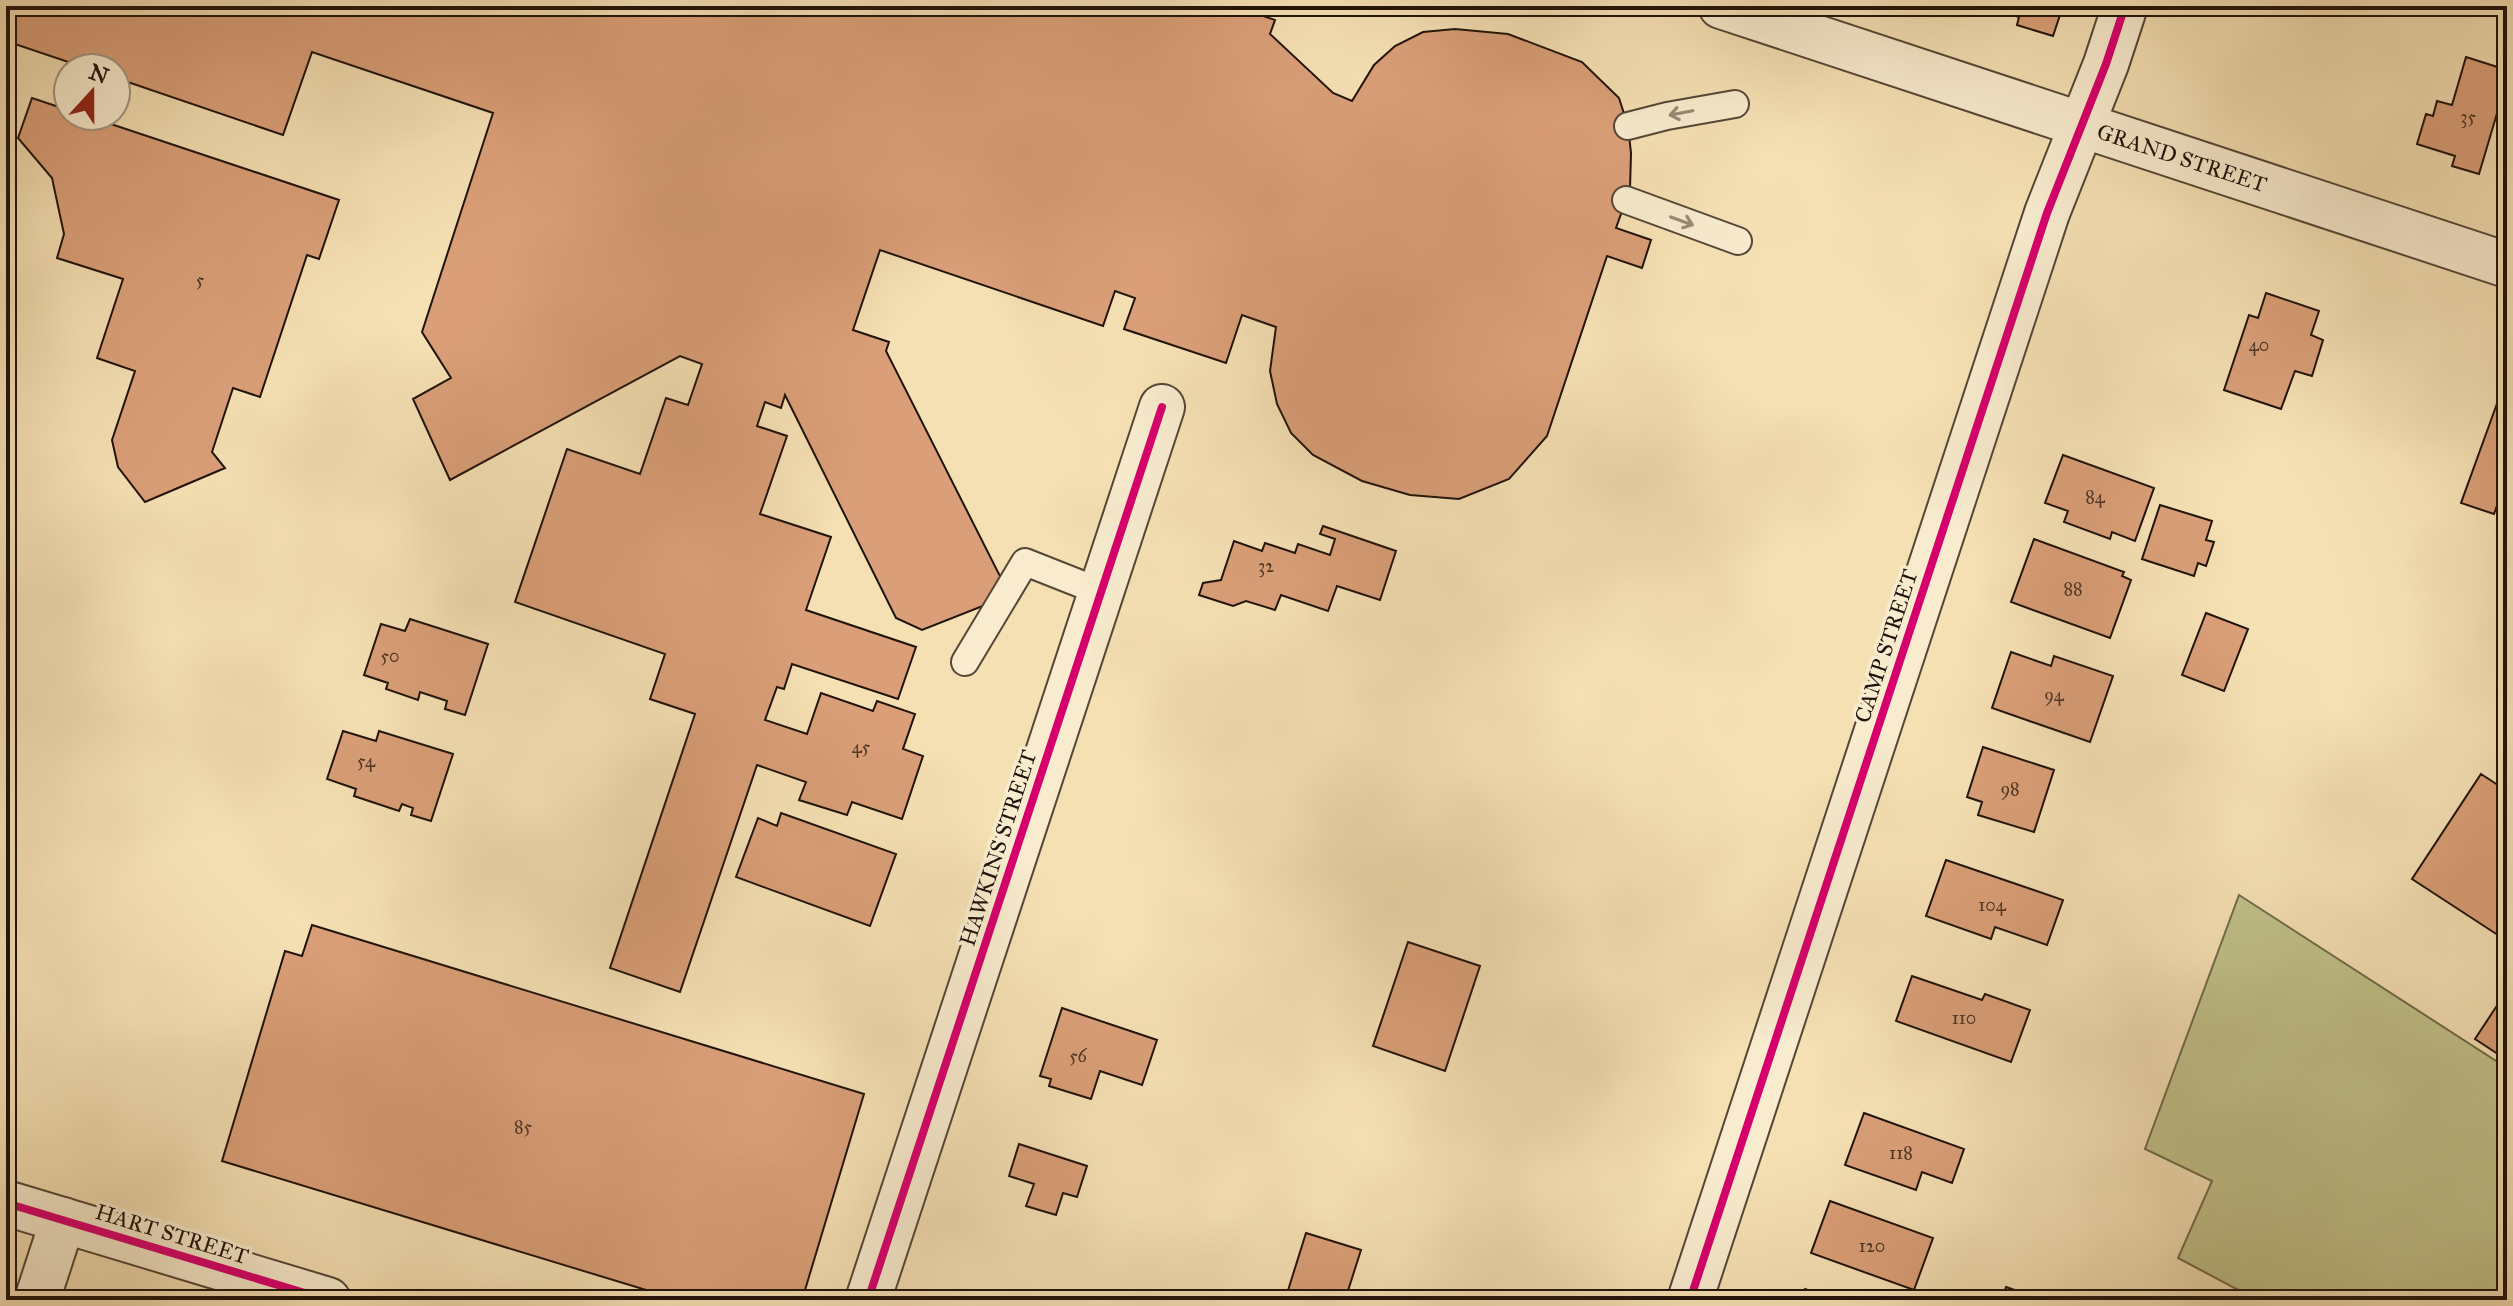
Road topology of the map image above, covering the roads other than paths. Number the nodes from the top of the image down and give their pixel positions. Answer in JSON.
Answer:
{"nodes":[{"id":1,"x":1721,"y":6,"type":"edge"},
{"id":2,"x":2125,"y":6,"type":"edge"},
{"id":3,"x":1735,"y":104,"type":"dead end"},
{"id":4,"x":2082,"y":125,"type":"junction"},
{"id":5,"x":1628,"y":126,"type":"dead end"},
{"id":6,"x":1626,"y":200,"type":"dead end"},
{"id":7,"x":1738,"y":241,"type":"dead end"},
{"id":8,"x":2507,"y":265,"type":"edge"},
{"id":9,"x":1162,"y":407,"type":"dead end"},
{"id":10,"x":1101,"y":592,"type":"junction"},
{"id":11,"x":965,"y":662,"type":"dead end"},
{"id":12,"x":6,"y":1203,"type":"edge"},
{"id":13,"x":63,"y":1220,"type":"junction"},
{"id":14,"x":37,"y":1300,"type":"edge"},
{"id":15,"x":328,"y":1300,"type":"edge"},
{"id":16,"x":868,"y":1300,"type":"edge"},
{"id":17,"x":1690,"y":1300,"type":"edge"}],
"edges":[{"from":1,"to":4,"type":"street","name":"GRAND STREET"},
{"from":2,"to":4,"type":"street","name":"CAMP STREET"},
{"from":3,"to":5,"type":"lane","one_way":true},
{"from":4,"to":8,"type":"street","name":"GRAND STREET"},
{"from":4,"to":17,"type":"street","name":"CAMP STREET"},
{"from":6,"to":7,"type":"lane","one_way":true},
{"from":9,"to":10,"type":"street","name":"HAWKINS STREET"},
{"from":10,"to":11,"type":"lane"},
{"from":10,"to":16,"type":"street","name":"HAWKINS STREET"},
{"from":12,"to":13,"type":"street","name":"HART STREET"},
{"from":13,"to":14,"type":"street"},
{"from":13,"to":15,"type":"street","name":"HART STREET"}]}
